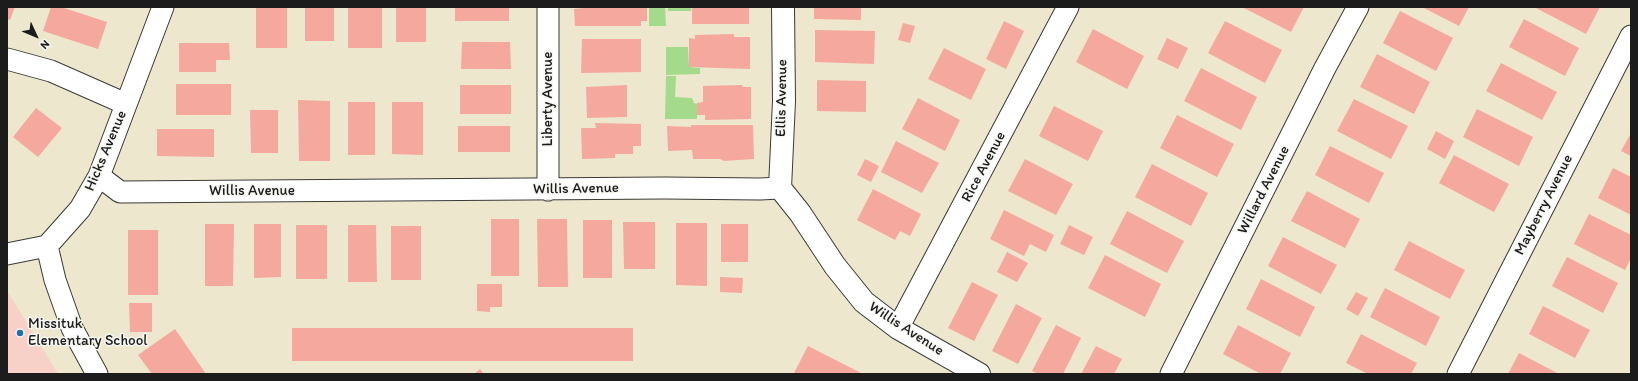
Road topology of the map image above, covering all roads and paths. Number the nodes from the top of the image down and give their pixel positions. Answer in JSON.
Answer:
{"nodes":[{"id":1,"x":163,"y":7,"type":"edge"},
{"id":2,"x":548,"y":7,"type":"edge"},
{"id":3,"x":783,"y":7,"type":"edge"},
{"id":4,"x":1068,"y":7,"type":"edge"},
{"id":5,"x":1358,"y":7,"type":"edge"},
{"id":6,"x":1631,"y":36,"type":"edge"},
{"id":7,"x":7,"y":59,"type":"edge"},
{"id":8,"x":126,"y":104,"type":"junction"},
{"id":9,"x":99,"y":176,"type":"junction"},
{"id":10,"x":780,"y":188,"type":"junction"},
{"id":11,"x":548,"y":190,"type":"junction"},
{"id":12,"x":47,"y":246,"type":"junction"},
{"id":13,"x":7,"y":254,"type":"edge"},
{"id":14,"x":898,"y":328,"type":"junction"},
{"id":15,"x":97,"y":374,"type":"edge"},
{"id":16,"x":979,"y":374,"type":"edge"},
{"id":17,"x":1171,"y":374,"type":"edge"},
{"id":18,"x":1458,"y":374,"type":"edge"}],
"edges":[{"from":1,"to":8,"type":"street","name":"Hicks Avenue"},
{"from":2,"to":11,"type":"street","name":"Liberty Avenue"},
{"from":3,"to":10,"type":"street","name":"Ellis Avenue"},
{"from":4,"to":14,"type":"street","name":"Rice Avenue"},
{"from":5,"to":17,"type":"street","name":"Willard Avenue"},
{"from":6,"to":18,"type":"street","name":"Mayberry Avenue"},
{"from":7,"to":8,"type":"street"},
{"from":8,"to":9,"type":"street","name":"Hicks Avenue"},
{"from":9,"to":11,"type":"street","name":"Willis Avenue"},
{"from":9,"to":12,"type":"street","name":"Hicks Avenue"},
{"from":10,"to":11,"type":"street","name":"Willis Avenue"},
{"from":10,"to":14,"type":"street","name":"Willis Avenue"},
{"from":12,"to":13,"type":"street"},
{"from":12,"to":15,"type":"street"},
{"from":14,"to":16,"type":"street","name":"Willis Avenue"}]}
